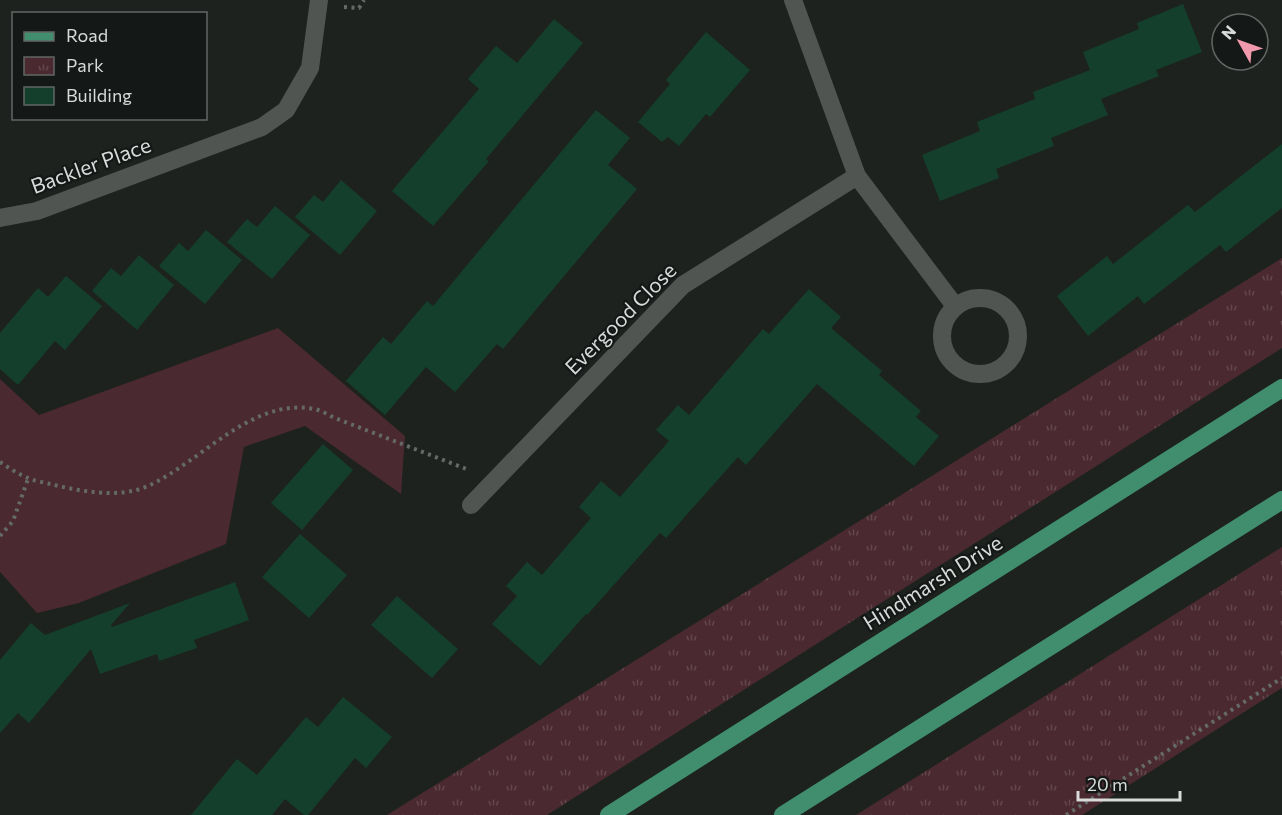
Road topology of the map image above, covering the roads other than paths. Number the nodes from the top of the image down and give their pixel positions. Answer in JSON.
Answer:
{"nodes":[{"id":1,"x":319,"y":0,"type":"edge"},
{"id":2,"x":793,"y":0,"type":"edge"},
{"id":3,"x":857,"y":176,"type":"junction"},
{"id":4,"x":0,"y":218,"type":"edge"},
{"id":5,"x":955,"y":306,"type":"junction"},
{"id":6,"x":1282,"y":388,"type":"edge"},
{"id":7,"x":1282,"y":500,"type":"edge"},
{"id":8,"x":471,"y":505,"type":"dead end"},
{"id":9,"x":609,"y":815,"type":"edge"},
{"id":10,"x":783,"y":815,"type":"edge"}],
"edges":[{"from":1,"to":4,"type":"street","name":"Backler Place"},
{"from":2,"to":3,"type":"street"},
{"from":3,"to":5,"type":"street"},
{"from":3,"to":8,"type":"street","name":"Evergood Close"},
{"from":5,"to":5,"type":"street"},
{"from":6,"to":9,"type":"main road","name":"Hindmarsh Drive"},
{"from":7,"to":10,"type":"main road"}]}
